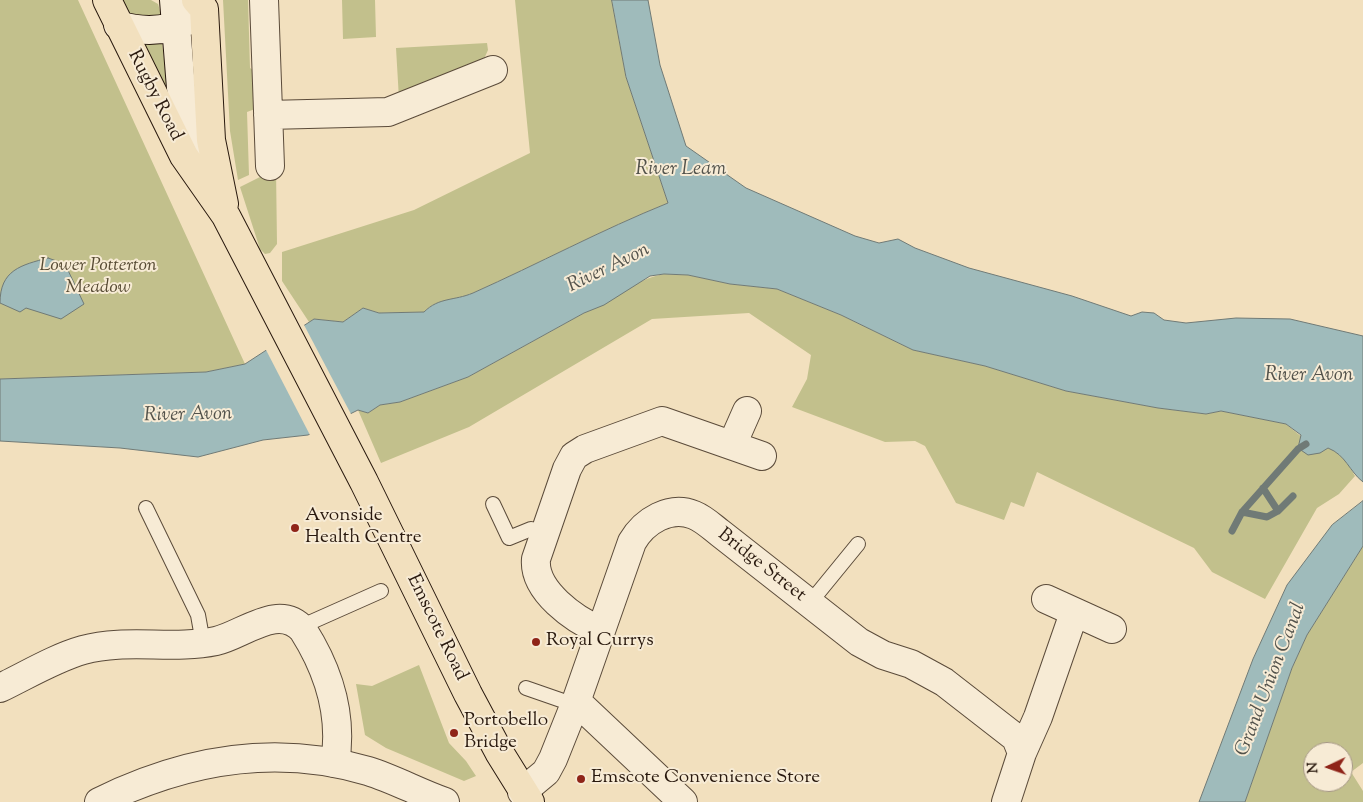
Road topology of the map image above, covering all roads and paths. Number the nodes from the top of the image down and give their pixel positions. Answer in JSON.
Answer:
{"nodes":[{"id":1,"x":106,"y":0,"type":"edge"},
{"id":2,"x":264,"y":0,"type":"edge"},
{"id":3,"x":201,"y":3,"type":"edge"},
{"id":4,"x":175,"y":13,"type":"edge"},
{"id":5,"x":118,"y":25,"type":"junction"},
{"id":6,"x":493,"y":70,"type":"dead end"},
{"id":7,"x":268,"y":115,"type":"junction"},
{"id":8,"x":270,"y":166,"type":"dead end"},
{"id":9,"x":207,"y":188,"type":"junction"},
{"id":10,"x":226,"y":216,"type":"junction"},
{"id":11,"x":747,"y":411,"type":"dead end"},
{"id":12,"x":732,"y":444,"type":"junction"},
{"id":13,"x":762,"y":456,"type":"dead end"},
{"id":14,"x":493,"y":504,"type":"dead end"},
{"id":15,"x":146,"y":508,"type":"dead end"},
{"id":16,"x":546,"y":534,"type":"junction"},
{"id":17,"x":858,"y":544,"type":"dead end"},
{"id":18,"x":381,"y":591,"type":"dead end"},
{"id":19,"x":1046,"y":599,"type":"dead end"},
{"id":20,"x":809,"y":604,"type":"junction"},
{"id":21,"x":1074,"y":613,"type":"junction"},
{"id":22,"x":300,"y":627,"type":"junction"},
{"id":23,"x":1112,"y":629,"type":"dead end"},
{"id":24,"x":601,"y":631,"type":"junction"},
{"id":25,"x":203,"y":643,"type":"junction"},
{"id":26,"x":0,"y":688,"type":"edge"},
{"id":27,"x":526,"y":688,"type":"dead end"},
{"id":28,"x":576,"y":703,"type":"junction"},
{"id":29,"x":1022,"y":753,"type":"junction"},
{"id":30,"x":335,"y":763,"type":"junction"},
{"id":31,"x":520,"y":799,"type":"edge"},
{"id":32,"x":99,"y":802,"type":"edge"},
{"id":33,"x":445,"y":802,"type":"edge"},
{"id":34,"x":683,"y":802,"type":"edge"},
{"id":35,"x":1006,"y":802,"type":"edge"}],
"edges":[{"from":1,"to":5,"type":"main road","name":"Rugby Road"},
{"from":2,"to":7,"type":"street"},
{"from":3,"to":4,"type":"street"},
{"from":3,"to":10,"type":"main road"},
{"from":4,"to":5,"type":"street"},
{"from":4,"to":9,"type":"street"},
{"from":5,"to":9,"type":"main road","name":"Rugby Road"},
{"from":6,"to":7,"type":"street"},
{"from":7,"to":8,"type":"street"},
{"from":9,"to":10,"type":"main road","name":"Rugby Road"},
{"from":10,"to":31,"type":"main road","name":"Emscote Road"},
{"from":11,"to":12,"type":"street"},
{"from":12,"to":13,"type":"street"},
{"from":12,"to":16,"type":"street"},
{"from":14,"to":16,"type":"lane"},
{"from":15,"to":25,"type":"lane"},
{"from":16,"to":24,"type":"street"},
{"from":17,"to":20,"type":"lane"},
{"from":18,"to":22,"type":"lane"},
{"from":19,"to":21,"type":"street"},
{"from":20,"to":24,"type":"street","name":"Bridge Street"},
{"from":20,"to":29,"type":"street","name":"Bridge Street"},
{"from":21,"to":23,"type":"street"},
{"from":21,"to":29,"type":"street"},
{"from":22,"to":25,"type":"street"},
{"from":22,"to":30,"type":"street"},
{"from":24,"to":28,"type":"street","name":"Bridge Street"},
{"from":25,"to":26,"type":"street"},
{"from":27,"to":28,"type":"lane"},
{"from":28,"to":31,"type":"street","name":"Bridge Street"},
{"from":28,"to":34,"type":"street"},
{"from":29,"to":35,"type":"street"},
{"from":30,"to":32,"type":"street"},
{"from":30,"to":33,"type":"street"}]}
